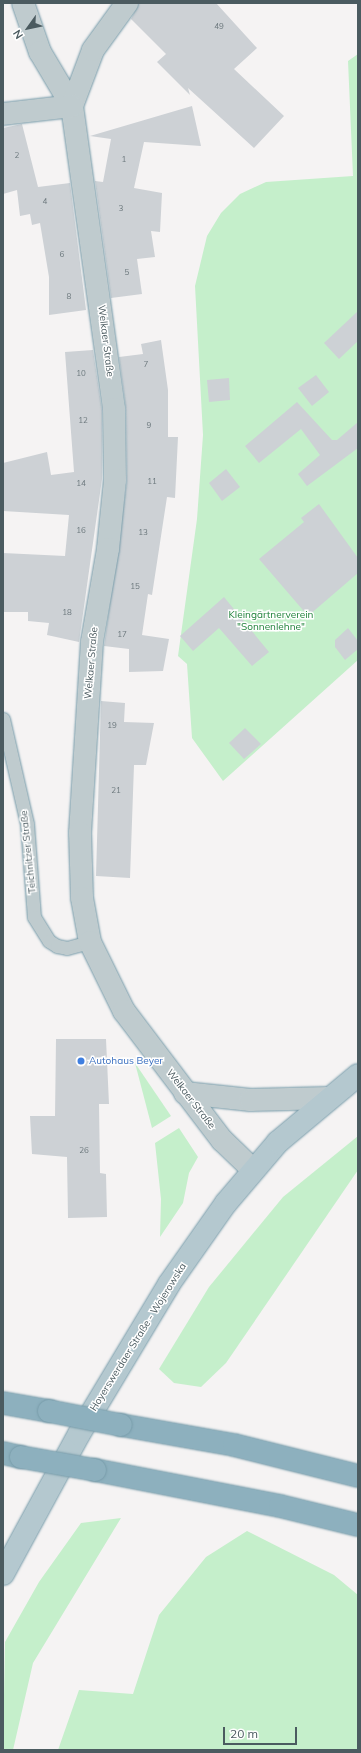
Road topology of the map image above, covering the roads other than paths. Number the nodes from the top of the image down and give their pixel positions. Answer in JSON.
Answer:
{"nodes":[{"id":1,"x":23,"y":3,"type":"edge"},
{"id":2,"x":127,"y":3,"type":"edge"},
{"id":3,"x":72,"y":106,"type":"junction"},
{"id":4,"x":3,"y":114,"type":"edge"},
{"id":5,"x":3,"y":719,"type":"edge"},
{"id":6,"x":90,"y":942,"type":"junction"},
{"id":7,"x":358,"y":1075,"type":"edge"},
{"id":8,"x":185,"y":1093,"type":"junction"},
{"id":9,"x":327,"y":1098,"type":"junction"},
{"id":10,"x":252,"y":1169,"type":"junction"},
{"id":11,"x":3,"y":1403,"type":"edge"},
{"id":12,"x":12,"y":1455,"type":"edge"},
{"id":13,"x":358,"y":1476,"type":"edge"},
{"id":14,"x":358,"y":1525,"type":"edge"},
{"id":15,"x":3,"y":1574,"type":"edge"}],
"edges":[{"from":1,"to":3,"type":"street"},
{"from":2,"to":3,"type":"street"},
{"from":3,"to":4,"type":"street"},
{"from":3,"to":6,"type":"street","name":"Welkaer Straße"},
{"from":5,"to":6,"type":"lane","name":"Teichnitzer Straße"},
{"from":6,"to":8,"type":"street","name":"Welkaer Straße"},
{"from":7,"to":9,"type":"main road","name":"Hoyerswerdaer Straße - Wojerowska"},
{"from":8,"to":9,"type":"street"},
{"from":8,"to":10,"type":"street","name":"Welkaer Straße"},
{"from":9,"to":10,"type":"main road","name":"Hoyerswerdaer Straße - Wojerowska"},
{"from":10,"to":15,"type":"main road","name":"Hoyerswerdaer Straße - Wojerowska"},
{"from":11,"to":13,"type":"highway","bridge":true},
{"from":12,"to":14,"type":"highway","bridge":true}]}
